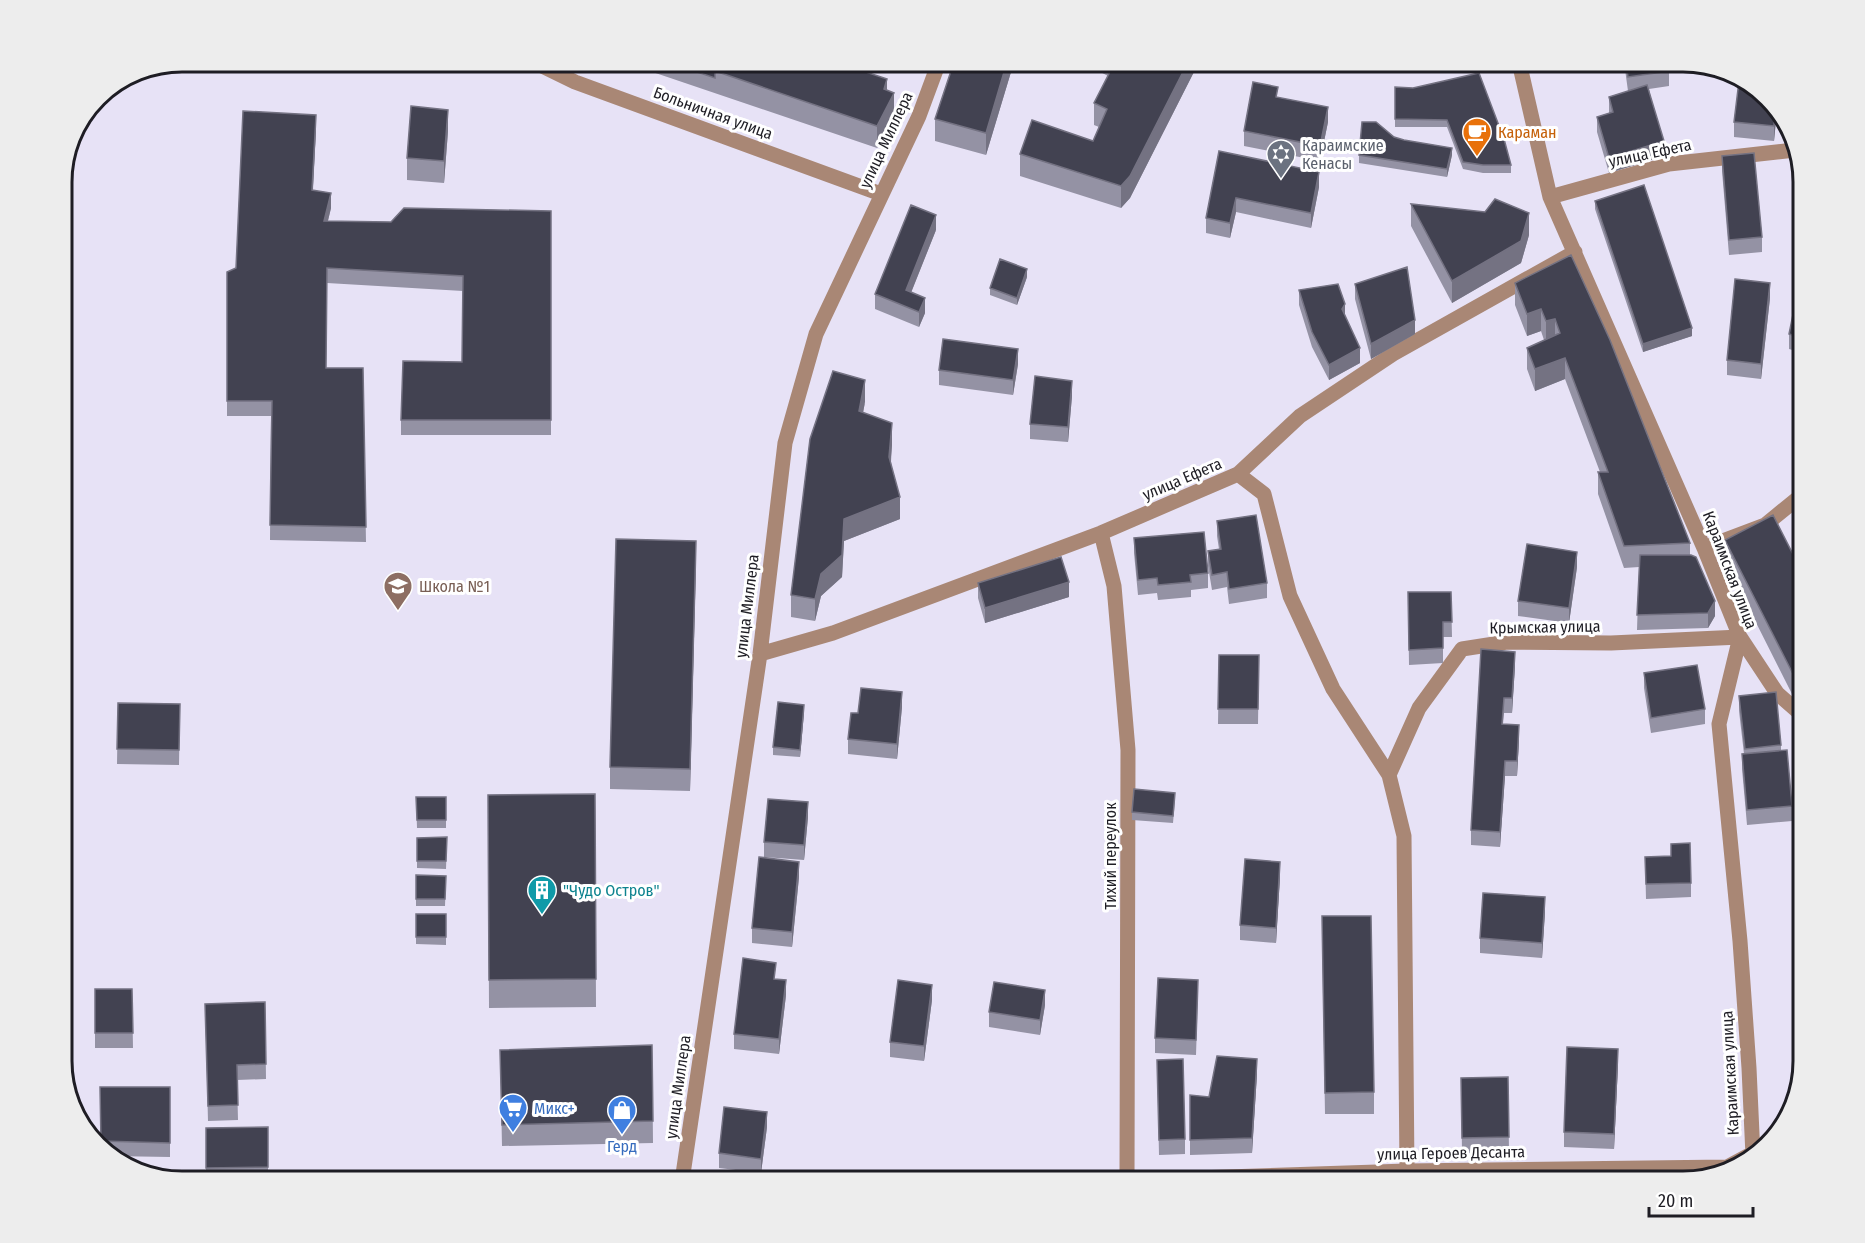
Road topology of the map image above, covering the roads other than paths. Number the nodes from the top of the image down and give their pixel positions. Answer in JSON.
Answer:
{"nodes":[{"id":1,"x":554,"y":72,"type":"edge"},
{"id":2,"x":935,"y":72,"type":"edge"},
{"id":3,"x":1521,"y":72,"type":"edge"},
{"id":4,"x":1788,"y":151,"type":"edge"},
{"id":5,"x":881,"y":194,"type":"junction"},
{"id":6,"x":1550,"y":196,"type":"junction"},
{"id":7,"x":1575,"y":252,"type":"junction"},
{"id":8,"x":1238,"y":474,"type":"junction"},
{"id":9,"x":1793,"y":502,"type":"edge"},
{"id":10,"x":1101,"y":533,"type":"junction"},
{"id":11,"x":1704,"y":548,"type":"junction"},
{"id":12,"x":1740,"y":638,"type":"junction"},
{"id":13,"x":760,"y":654,"type":"junction"},
{"id":14,"x":1793,"y":707,"type":"edge"},
{"id":15,"x":1389,"y":775,"type":"junction"},
{"id":16,"x":1753,"y":1146,"type":"edge"},
{"id":17,"x":1708,"y":1168,"type":"edge"},
{"id":18,"x":684,"y":1171,"type":"edge"},
{"id":19,"x":1127,"y":1171,"type":"edge"},
{"id":20,"x":1407,"y":1171,"type":"edge"},
{"id":21,"x":1620,"y":1171,"type":"edge"}],
"edges":[{"from":1,"to":5,"type":"street","name":"Больничная улица"},
{"from":2,"to":5,"type":"street","name":"улица Миллера"},
{"from":3,"to":6,"type":"street","name":"Караимская улица"},
{"from":4,"to":6,"type":"street","name":"улица Ефета"},
{"from":5,"to":13,"type":"street","name":"улица Миллера"},
{"from":6,"to":7,"type":"street","name":"Караимская улица"},
{"from":7,"to":8,"type":"street","name":"улица Ефета"},
{"from":7,"to":11,"type":"street","name":"Караимская улица"},
{"from":8,"to":10,"type":"street","name":"улица Ефета"},
{"from":8,"to":15,"type":"street"},
{"from":9,"to":11,"type":"street"},
{"from":10,"to":13,"type":"street","name":"улица Ефета"},
{"from":10,"to":19,"type":"street","name":"Тихий переулок"},
{"from":11,"to":12,"type":"street","name":"Караимская улица"},
{"from":12,"to":14,"type":"street"},
{"from":12,"to":15,"type":"street","name":"Крымская улица"},
{"from":12,"to":16,"type":"street","name":"Караимская улица"},
{"from":13,"to":18,"type":"street","name":"улица Миллера"},
{"from":15,"to":20,"type":"street"},
{"from":17,"to":21,"type":"street","name":"улица Героев Десанта"}]}
